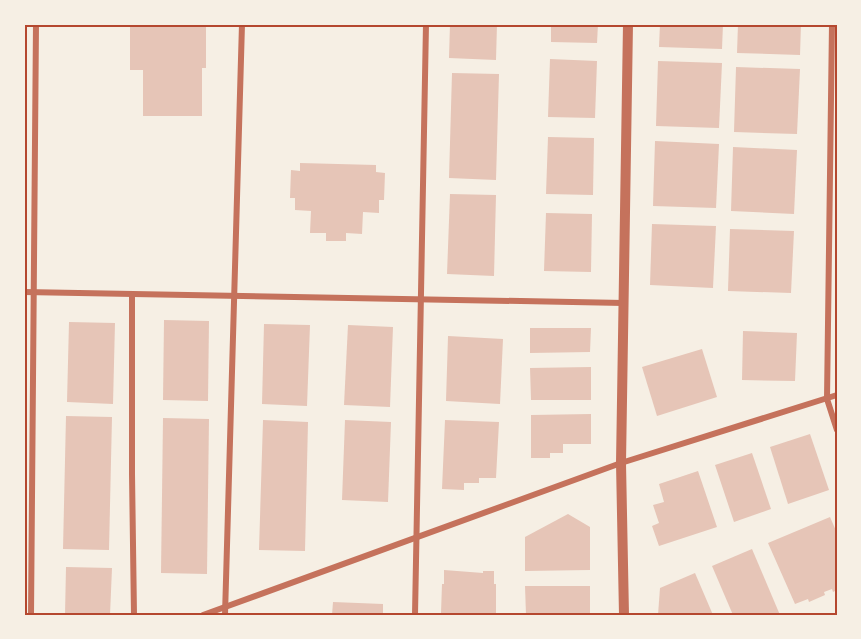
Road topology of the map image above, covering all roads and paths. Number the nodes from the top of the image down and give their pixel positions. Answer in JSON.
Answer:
{"nodes":[{"id":1,"x":36,"y":24,"type":"edge"},
{"id":2,"x":242,"y":24,"type":"edge"},
{"id":3,"x":426,"y":24,"type":"edge"},
{"id":4,"x":628,"y":24,"type":"edge"},
{"id":5,"x":832,"y":24,"type":"edge"},
{"id":6,"x":833,"y":159,"type":"edge"},
{"id":7,"x":24,"y":292,"type":"edge"},
{"id":8,"x":34,"y":292,"type":"junction"},
{"id":9,"x":132,"y":294,"type":"junction"},
{"id":10,"x":234,"y":296,"type":"junction"},
{"id":11,"x":422,"y":300,"type":"junction"},
{"id":12,"x":624,"y":303,"type":"junction"},
{"id":13,"x":837,"y":395,"type":"edge"},
{"id":14,"x":827,"y":399,"type":"junction"},
{"id":15,"x":837,"y":430,"type":"edge"},
{"id":16,"x":621,"y":463,"type":"junction"},
{"id":17,"x":418,"y":537,"type":"junction"},
{"id":18,"x":226,"y":607,"type":"junction"},
{"id":19,"x":31,"y":615,"type":"edge"},
{"id":20,"x":134,"y":615,"type":"edge"},
{"id":21,"x":203,"y":615,"type":"edge"},
{"id":22,"x":225,"y":615,"type":"edge"},
{"id":23,"x":415,"y":615,"type":"edge"},
{"id":24,"x":624,"y":615,"type":"edge"}],
"edges":[{"from":1,"to":8,"type":"street"},
{"from":2,"to":10,"type":"street"},
{"from":3,"to":11,"type":"street"},
{"from":4,"to":12,"type":"street"},
{"from":5,"to":6,"type":"street"},
{"from":6,"to":14,"type":"street"},
{"from":7,"to":8,"type":"street"},
{"from":8,"to":9,"type":"street"},
{"from":8,"to":19,"type":"street"},
{"from":9,"to":10,"type":"street"},
{"from":9,"to":20,"type":"street"},
{"from":10,"to":11,"type":"street"},
{"from":10,"to":18,"type":"street"},
{"from":11,"to":12,"type":"street"},
{"from":11,"to":17,"type":"street"},
{"from":12,"to":16,"type":"street"},
{"from":13,"to":14,"type":"street"},
{"from":14,"to":15,"type":"street"},
{"from":14,"to":16,"type":"street"},
{"from":16,"to":17,"type":"street"},
{"from":16,"to":24,"type":"street"},
{"from":17,"to":18,"type":"street"},
{"from":17,"to":23,"type":"street"},
{"from":18,"to":21,"type":"street"},
{"from":18,"to":22,"type":"street"}]}
